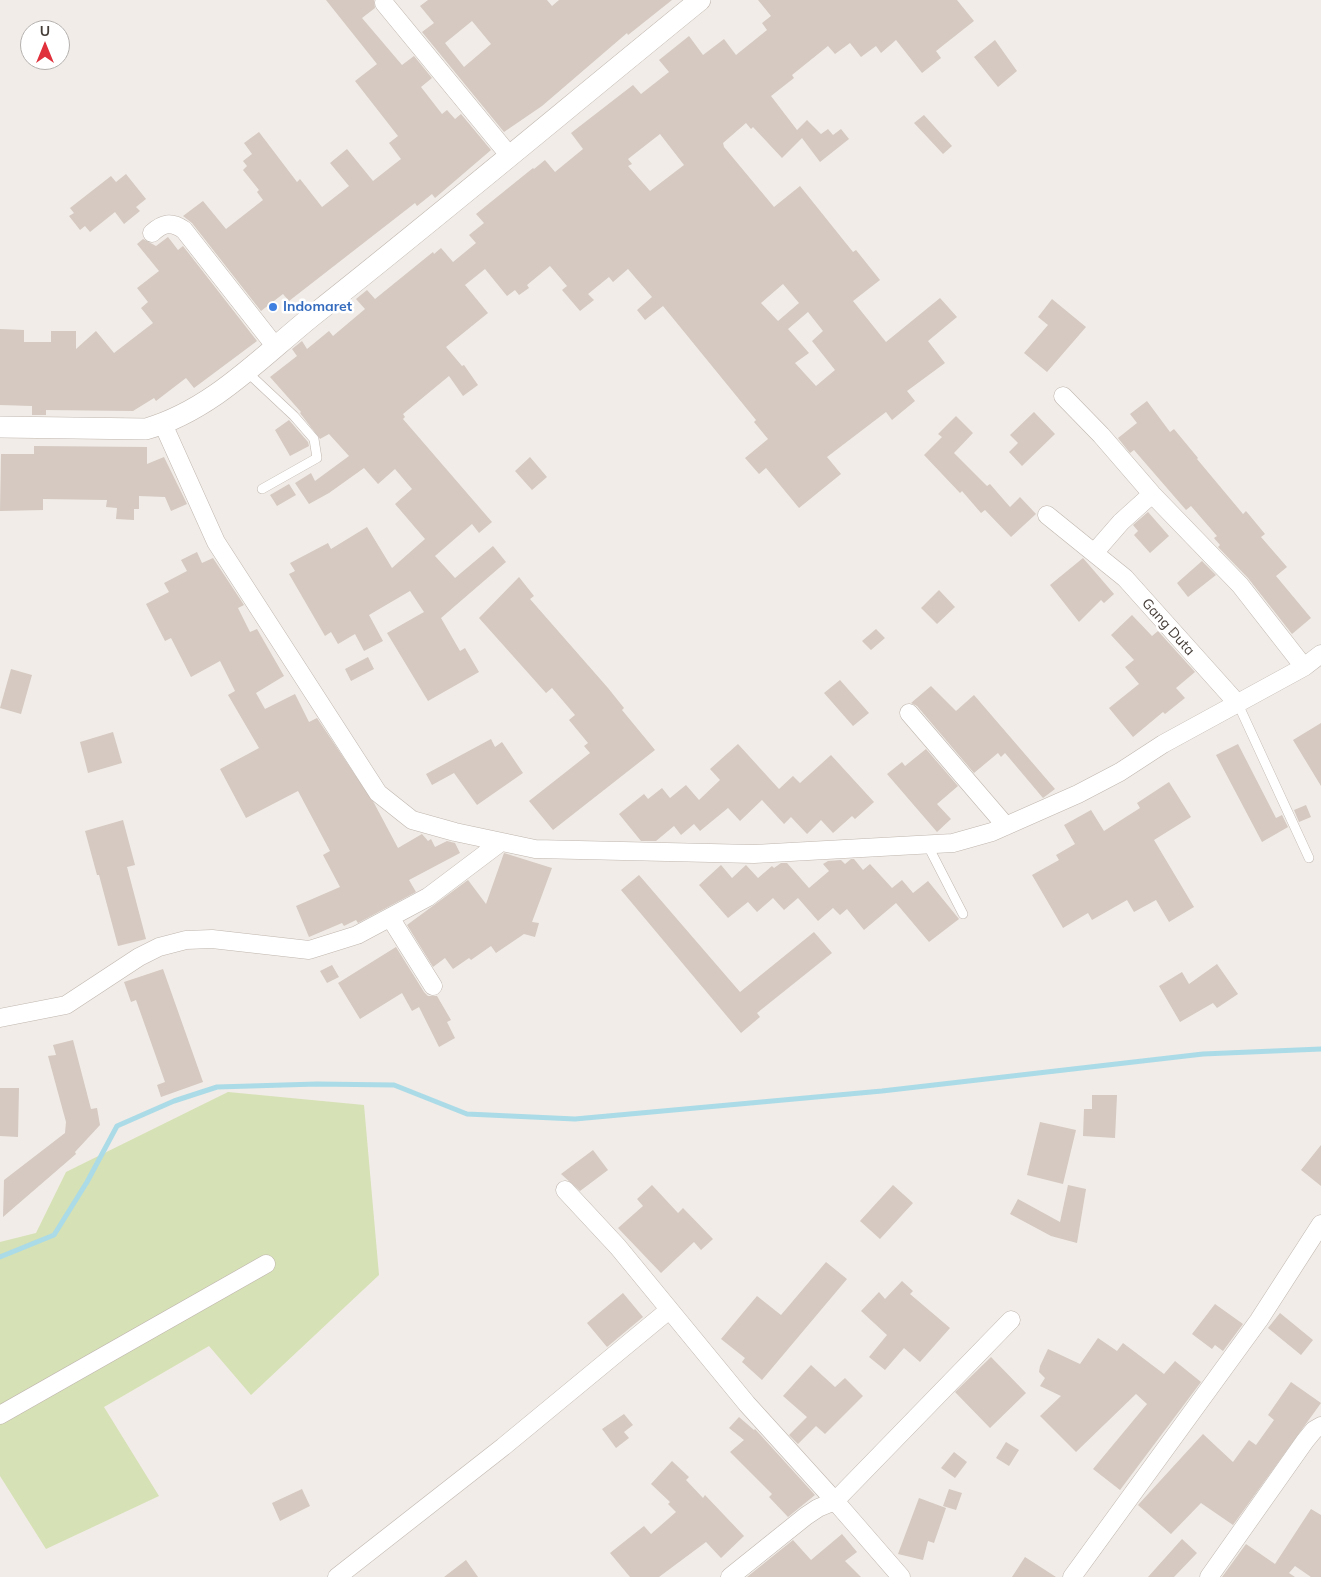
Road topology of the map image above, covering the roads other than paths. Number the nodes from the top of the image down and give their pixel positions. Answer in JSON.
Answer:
{"nodes":[{"id":1,"x":700,"y":0,"type":"edge"},
{"id":2,"x":384,"y":4,"type":"dead end"},
{"id":3,"x":509,"y":155,"type":"junction"},
{"id":4,"x":152,"y":233,"type":"dead end"},
{"id":5,"x":275,"y":346,"type":"junction"},
{"id":6,"x":247,"y":372,"type":"junction"},
{"id":7,"x":1063,"y":396,"type":"dead end"},
{"id":8,"x":163,"y":424,"type":"junction"},
{"id":9,"x":0,"y":427,"type":"edge"},
{"id":10,"x":262,"y":489,"type":"dead end"},
{"id":11,"x":1152,"y":494,"type":"junction"},
{"id":12,"x":1047,"y":515,"type":"dead end"},
{"id":13,"x":1094,"y":553,"type":"junction"},
{"id":14,"x":1321,"y":654,"type":"edge"},
{"id":15,"x":1304,"y":667,"type":"junction"},
{"id":16,"x":1238,"y":704,"type":"junction"},
{"id":17,"x":908,"y":713,"type":"dead end"},
{"id":18,"x":1006,"y":826,"type":"junction"},
{"id":19,"x":501,"y":842,"type":"junction"},
{"id":20,"x":927,"y":844,"type":"junction"},
{"id":21,"x":1309,"y":858,"type":"dead end"},
{"id":22,"x":962,"y":914,"type":"dead end"},
{"id":23,"x":391,"y":919,"type":"junction"},
{"id":24,"x":433,"y":986,"type":"dead end"},
{"id":25,"x":0,"y":1018,"type":"edge"},
{"id":26,"x":565,"y":1190,"type":"dead end"},
{"id":27,"x":1321,"y":1224,"type":"edge"},
{"id":28,"x":266,"y":1264,"type":"dead end"},
{"id":29,"x":669,"y":1310,"type":"junction"},
{"id":30,"x":1011,"y":1320,"type":"dead end"},
{"id":31,"x":0,"y":1415,"type":"edge"},
{"id":32,"x":1321,"y":1426,"type":"edge"},
{"id":33,"x":835,"y":1501,"type":"junction"},
{"id":34,"x":337,"y":1577,"type":"edge"},
{"id":35,"x":730,"y":1577,"type":"edge"},
{"id":36,"x":901,"y":1577,"type":"edge"},
{"id":37,"x":1072,"y":1577,"type":"edge"},
{"id":38,"x":1209,"y":1577,"type":"edge"}],
"edges":[{"from":1,"to":3,"type":"street"},
{"from":2,"to":3,"type":"street"},
{"from":3,"to":5,"type":"street"},
{"from":4,"to":5,"type":"street"},
{"from":5,"to":6,"type":"street"},
{"from":6,"to":8,"type":"street"},
{"from":6,"to":10,"type":"lane"},
{"from":7,"to":11,"type":"street"},
{"from":8,"to":9,"type":"street"},
{"from":8,"to":19,"type":"street"},
{"from":11,"to":13,"type":"street"},
{"from":11,"to":15,"type":"street"},
{"from":12,"to":13,"type":"street","name":"Gang Duta"},
{"from":13,"to":16,"type":"street","name":"Gang Duta"},
{"from":14,"to":15,"type":"street"},
{"from":15,"to":16,"type":"street"},
{"from":16,"to":18,"type":"street"},
{"from":16,"to":21,"type":"lane"},
{"from":17,"to":18,"type":"street"},
{"from":18,"to":20,"type":"street"},
{"from":19,"to":20,"type":"street"},
{"from":19,"to":23,"type":"street"},
{"from":20,"to":22,"type":"lane"},
{"from":23,"to":24,"type":"street"},
{"from":23,"to":25,"type":"street"},
{"from":26,"to":29,"type":"street"},
{"from":27,"to":37,"type":"street"},
{"from":28,"to":31,"type":"street"},
{"from":29,"to":33,"type":"street"},
{"from":29,"to":34,"type":"street"},
{"from":30,"to":33,"type":"street"},
{"from":32,"to":38,"type":"street"},
{"from":33,"to":35,"type":"street"},
{"from":33,"to":36,"type":"street"}]}
